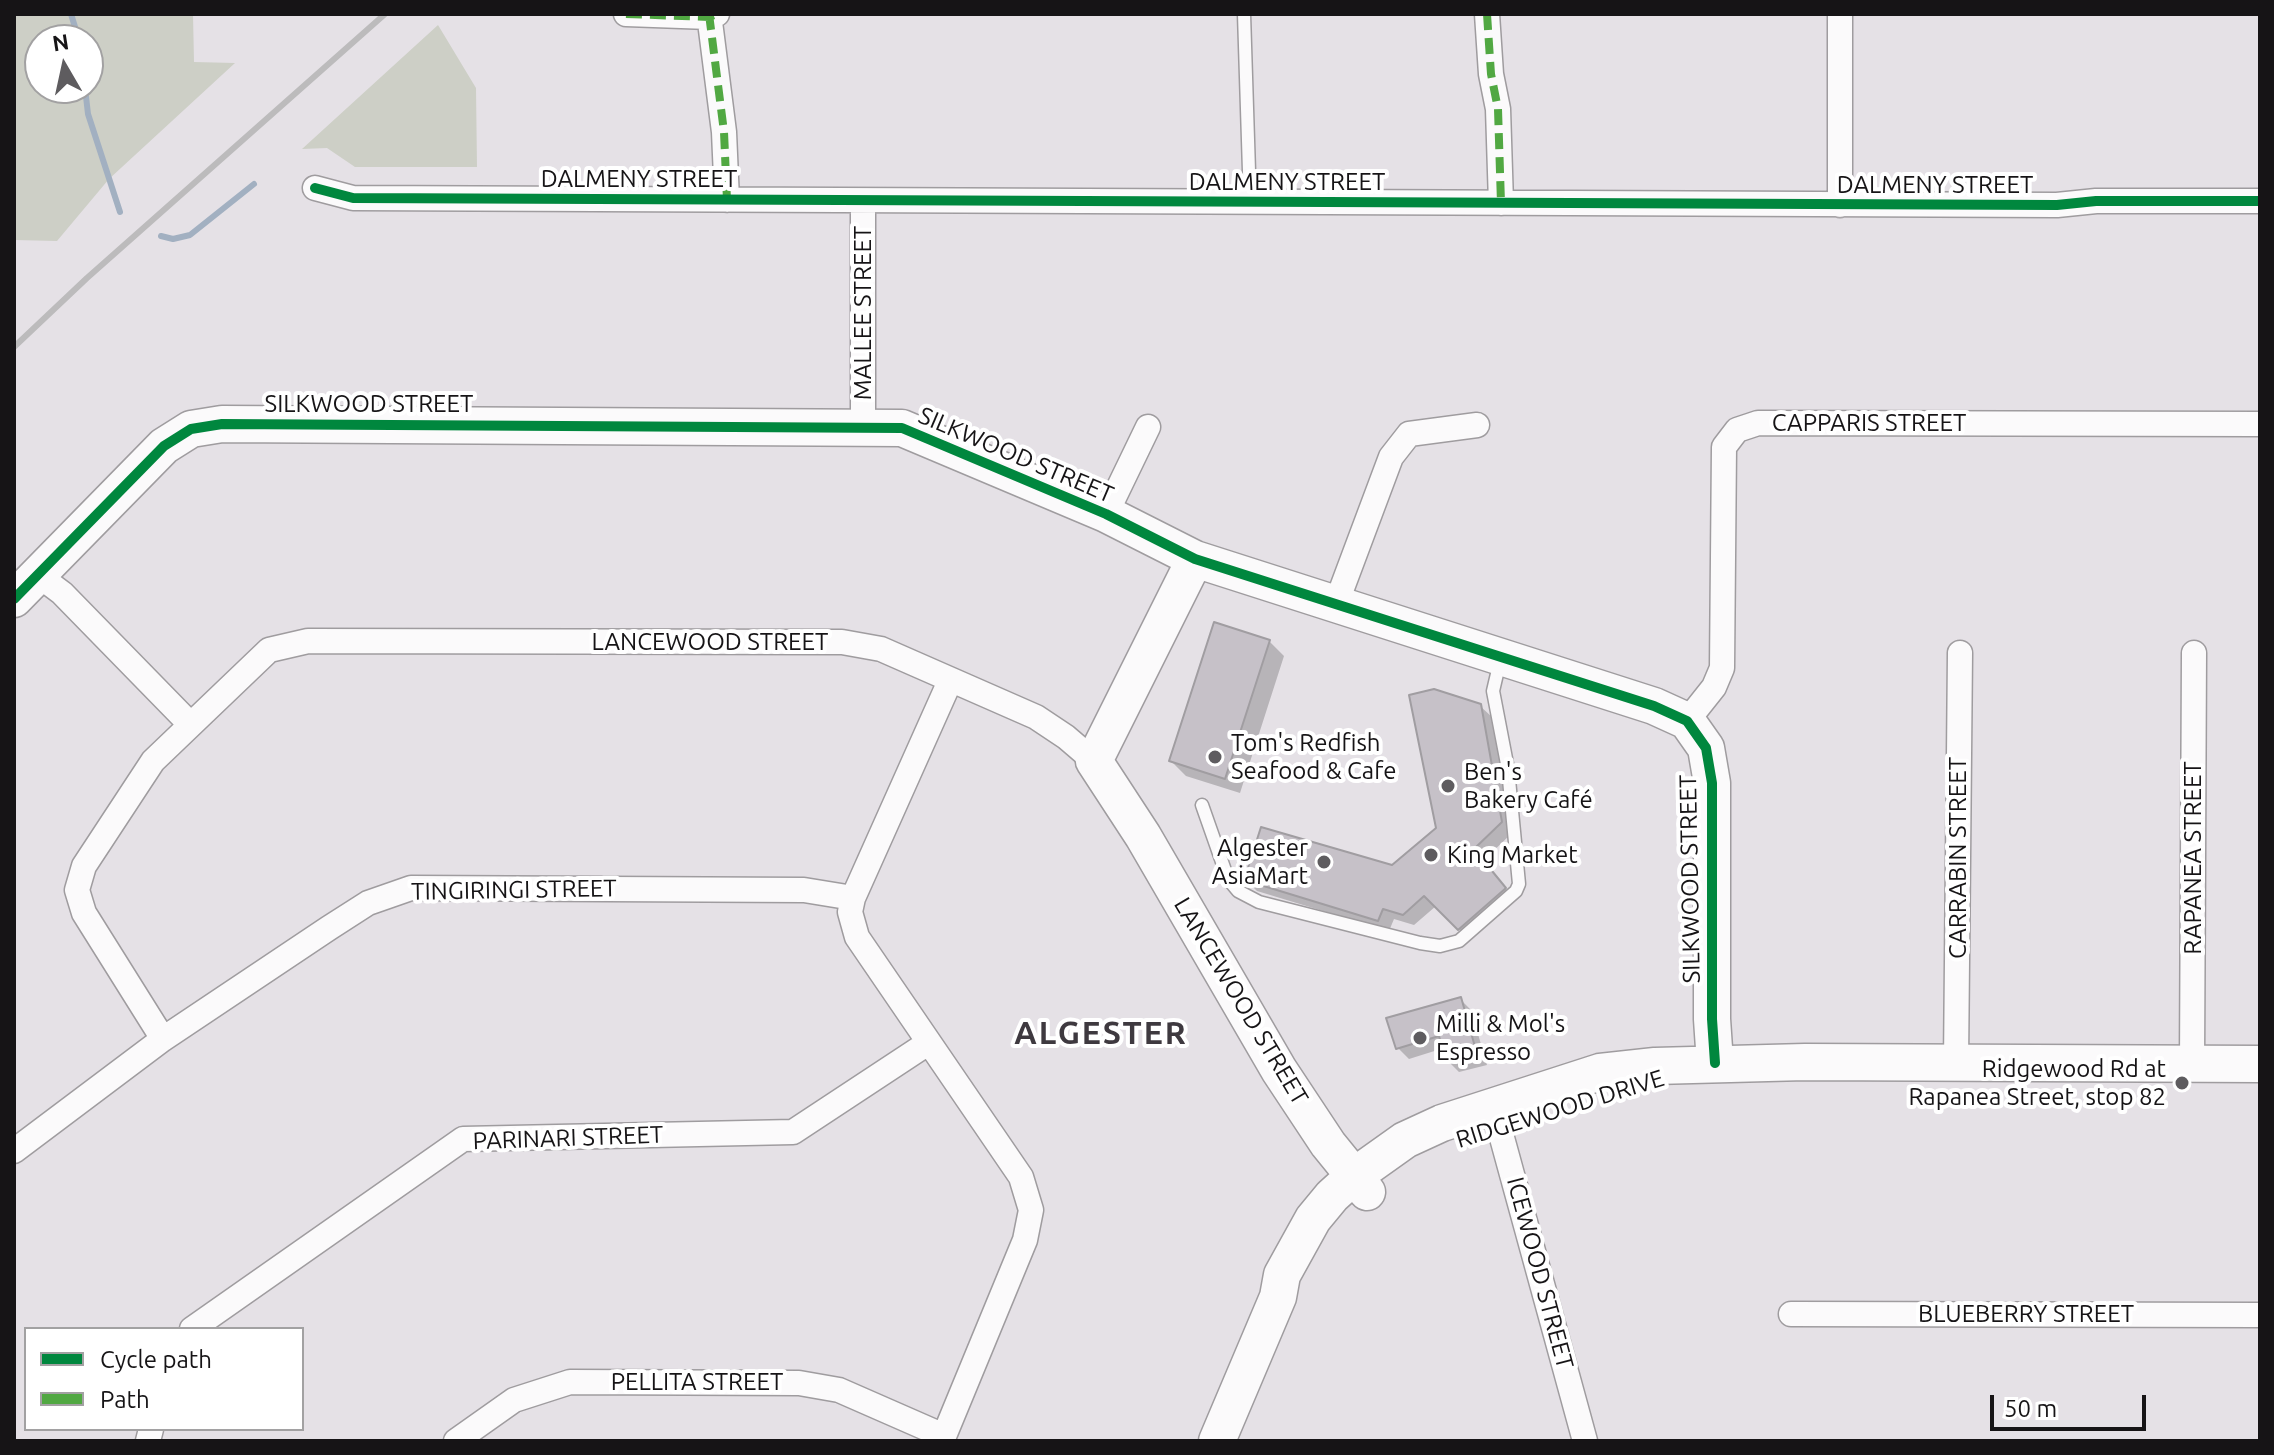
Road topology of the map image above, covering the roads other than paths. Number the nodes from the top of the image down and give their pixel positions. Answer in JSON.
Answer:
{"nodes":[{"id":1,"x":626,"y":14,"type":"edge"},
{"id":2,"x":1244,"y":14,"type":"edge"},
{"id":3,"x":1487,"y":14,"type":"edge"},
{"id":4,"x":1840,"y":14,"type":"edge"},
{"id":5,"x":712,"y":15,"type":"edge"},
{"id":6,"x":315,"y":188,"type":"dead end"},
{"id":7,"x":727,"y":200,"type":"junction"},
{"id":8,"x":863,"y":201,"type":"junction"},
{"id":9,"x":2260,"y":201,"type":"edge"},
{"id":10,"x":1250,"y":203,"type":"junction"},
{"id":11,"x":1501,"y":203,"type":"junction"},
{"id":12,"x":1840,"y":205,"type":"junction"},
{"id":13,"x":2260,"y":424,"type":"edge"},
{"id":14,"x":1477,"y":425,"type":"dead end"},
{"id":15,"x":863,"y":426,"type":"junction"},
{"id":16,"x":1148,"y":427,"type":"dead end"},
{"id":17,"x":1106,"y":514,"type":"junction"},
{"id":18,"x":1195,"y":559,"type":"junction"},
{"id":19,"x":26,"y":587,"type":"edge"},
{"id":20,"x":1336,"y":604,"type":"junction"},
{"id":21,"x":1960,"y":653,"type":"dead end"},
{"id":22,"x":2194,"y":653,"type":"dead end"},
{"id":23,"x":1501,"y":657,"type":"junction"},
{"id":24,"x":950,"y":681,"type":"junction"},
{"id":25,"x":1687,"y":721,"type":"junction"},
{"id":26,"x":190,"y":724,"type":"junction"},
{"id":27,"x":1094,"y":761,"type":"junction"},
{"id":28,"x":1202,"y":805,"type":"dead end"},
{"id":29,"x":858,"y":890,"type":"junction"},
{"id":30,"x":163,"y":1039,"type":"junction"},
{"id":31,"x":928,"y":1043,"type":"junction"},
{"id":32,"x":1715,"y":1063,"type":"junction"},
{"id":33,"x":1956,"y":1063,"type":"junction"},
{"id":34,"x":2192,"y":1063,"type":"junction"},
{"id":35,"x":2260,"y":1064,"type":"edge"},
{"id":36,"x":1496,"y":1115,"type":"junction"},
{"id":37,"x":14,"y":1151,"type":"edge"},
{"id":38,"x":1360,"y":1185,"type":"junction"},
{"id":39,"x":1791,"y":1314,"type":"dead end"},
{"id":40,"x":2260,"y":1315,"type":"edge"},
{"id":41,"x":195,"y":1327,"type":"edge"},
{"id":42,"x":943,"y":1439,"type":"edge"},
{"id":43,"x":456,"y":1441,"type":"edge"},
{"id":44,"x":1217,"y":1441,"type":"edge"},
{"id":45,"x":1583,"y":1441,"type":"edge"}],
"edges":[{"from":1,"to":5,"type":"street"},
{"from":2,"to":10,"type":"lane"},
{"from":3,"to":11,"type":"street"},
{"from":4,"to":12,"type":"street"},
{"from":5,"to":7,"type":"street"},
{"from":6,"to":7,"type":"street","name":"DALMENY STREET"},
{"from":7,"to":8,"type":"street","name":"DALMENY STREET"},
{"from":8,"to":10,"type":"street","name":"DALMENY STREET"},
{"from":8,"to":15,"type":"street","name":"MALLEE STREET"},
{"from":9,"to":12,"type":"street","name":"DALMENY STREET"},
{"from":10,"to":11,"type":"street","name":"DALMENY STREET"},
{"from":11,"to":12,"type":"street","name":"DALMENY STREET"},
{"from":13,"to":25,"type":"street","name":"CAPPARIS STREET"},
{"from":14,"to":20,"type":"street"},
{"from":15,"to":17,"type":"street","name":"SILKWOOD STREET"},
{"from":15,"to":19,"type":"street","name":"SILKWOOD STREET"},
{"from":16,"to":17,"type":"street"},
{"from":17,"to":18,"type":"street","name":"SILKWOOD STREET"},
{"from":18,"to":20,"type":"street","name":"SILKWOOD STREET"},
{"from":18,"to":27,"type":"street"},
{"from":19,"to":26,"type":"street"},
{"from":20,"to":23,"type":"street","name":"SILKWOOD STREET"},
{"from":21,"to":33,"type":"street","name":"CARRABIN STREET"},
{"from":22,"to":34,"type":"street","name":"RAPANEA STREET"},
{"from":23,"to":25,"type":"street","name":"SILKWOOD STREET"},
{"from":23,"to":28,"type":"lane"},
{"from":24,"to":26,"type":"street","name":"LANCEWOOD STREET"},
{"from":24,"to":27,"type":"street","name":"LANCEWOOD STREET"},
{"from":24,"to":29,"type":"street"},
{"from":25,"to":32,"type":"street","name":"SILKWOOD STREET"},
{"from":26,"to":30,"type":"street","name":"LANCEWOOD STREET"},
{"from":27,"to":38,"type":"street","name":"LANCEWOOD STREET"},
{"from":29,"to":30,"type":"street","name":"TINGIRINGI STREET"},
{"from":29,"to":31,"type":"street"},
{"from":30,"to":37,"type":"street","name":"TINGIRINGI STREET"},
{"from":31,"to":41,"type":"street","name":"PARINARI STREET"},
{"from":31,"to":42,"type":"street"},
{"from":32,"to":33,"type":"street","name":"RIDGEWOOD DRIVE"},
{"from":32,"to":36,"type":"street","name":"RIDGEWOOD DRIVE"},
{"from":33,"to":34,"type":"street","name":"RIDGEWOOD DRIVE"},
{"from":34,"to":35,"type":"street","name":"RIDGEWOOD DRIVE"},
{"from":36,"to":38,"type":"street","name":"RIDGEWOOD DRIVE"},
{"from":36,"to":45,"type":"street","name":"ICEWOOD STREET"},
{"from":38,"to":44,"type":"street","name":"RIDGEWOOD DRIVE"},
{"from":39,"to":40,"type":"street","name":"BLUEBERRY STREET"},
{"from":42,"to":43,"type":"street","name":"PELLITA STREET"}]}
